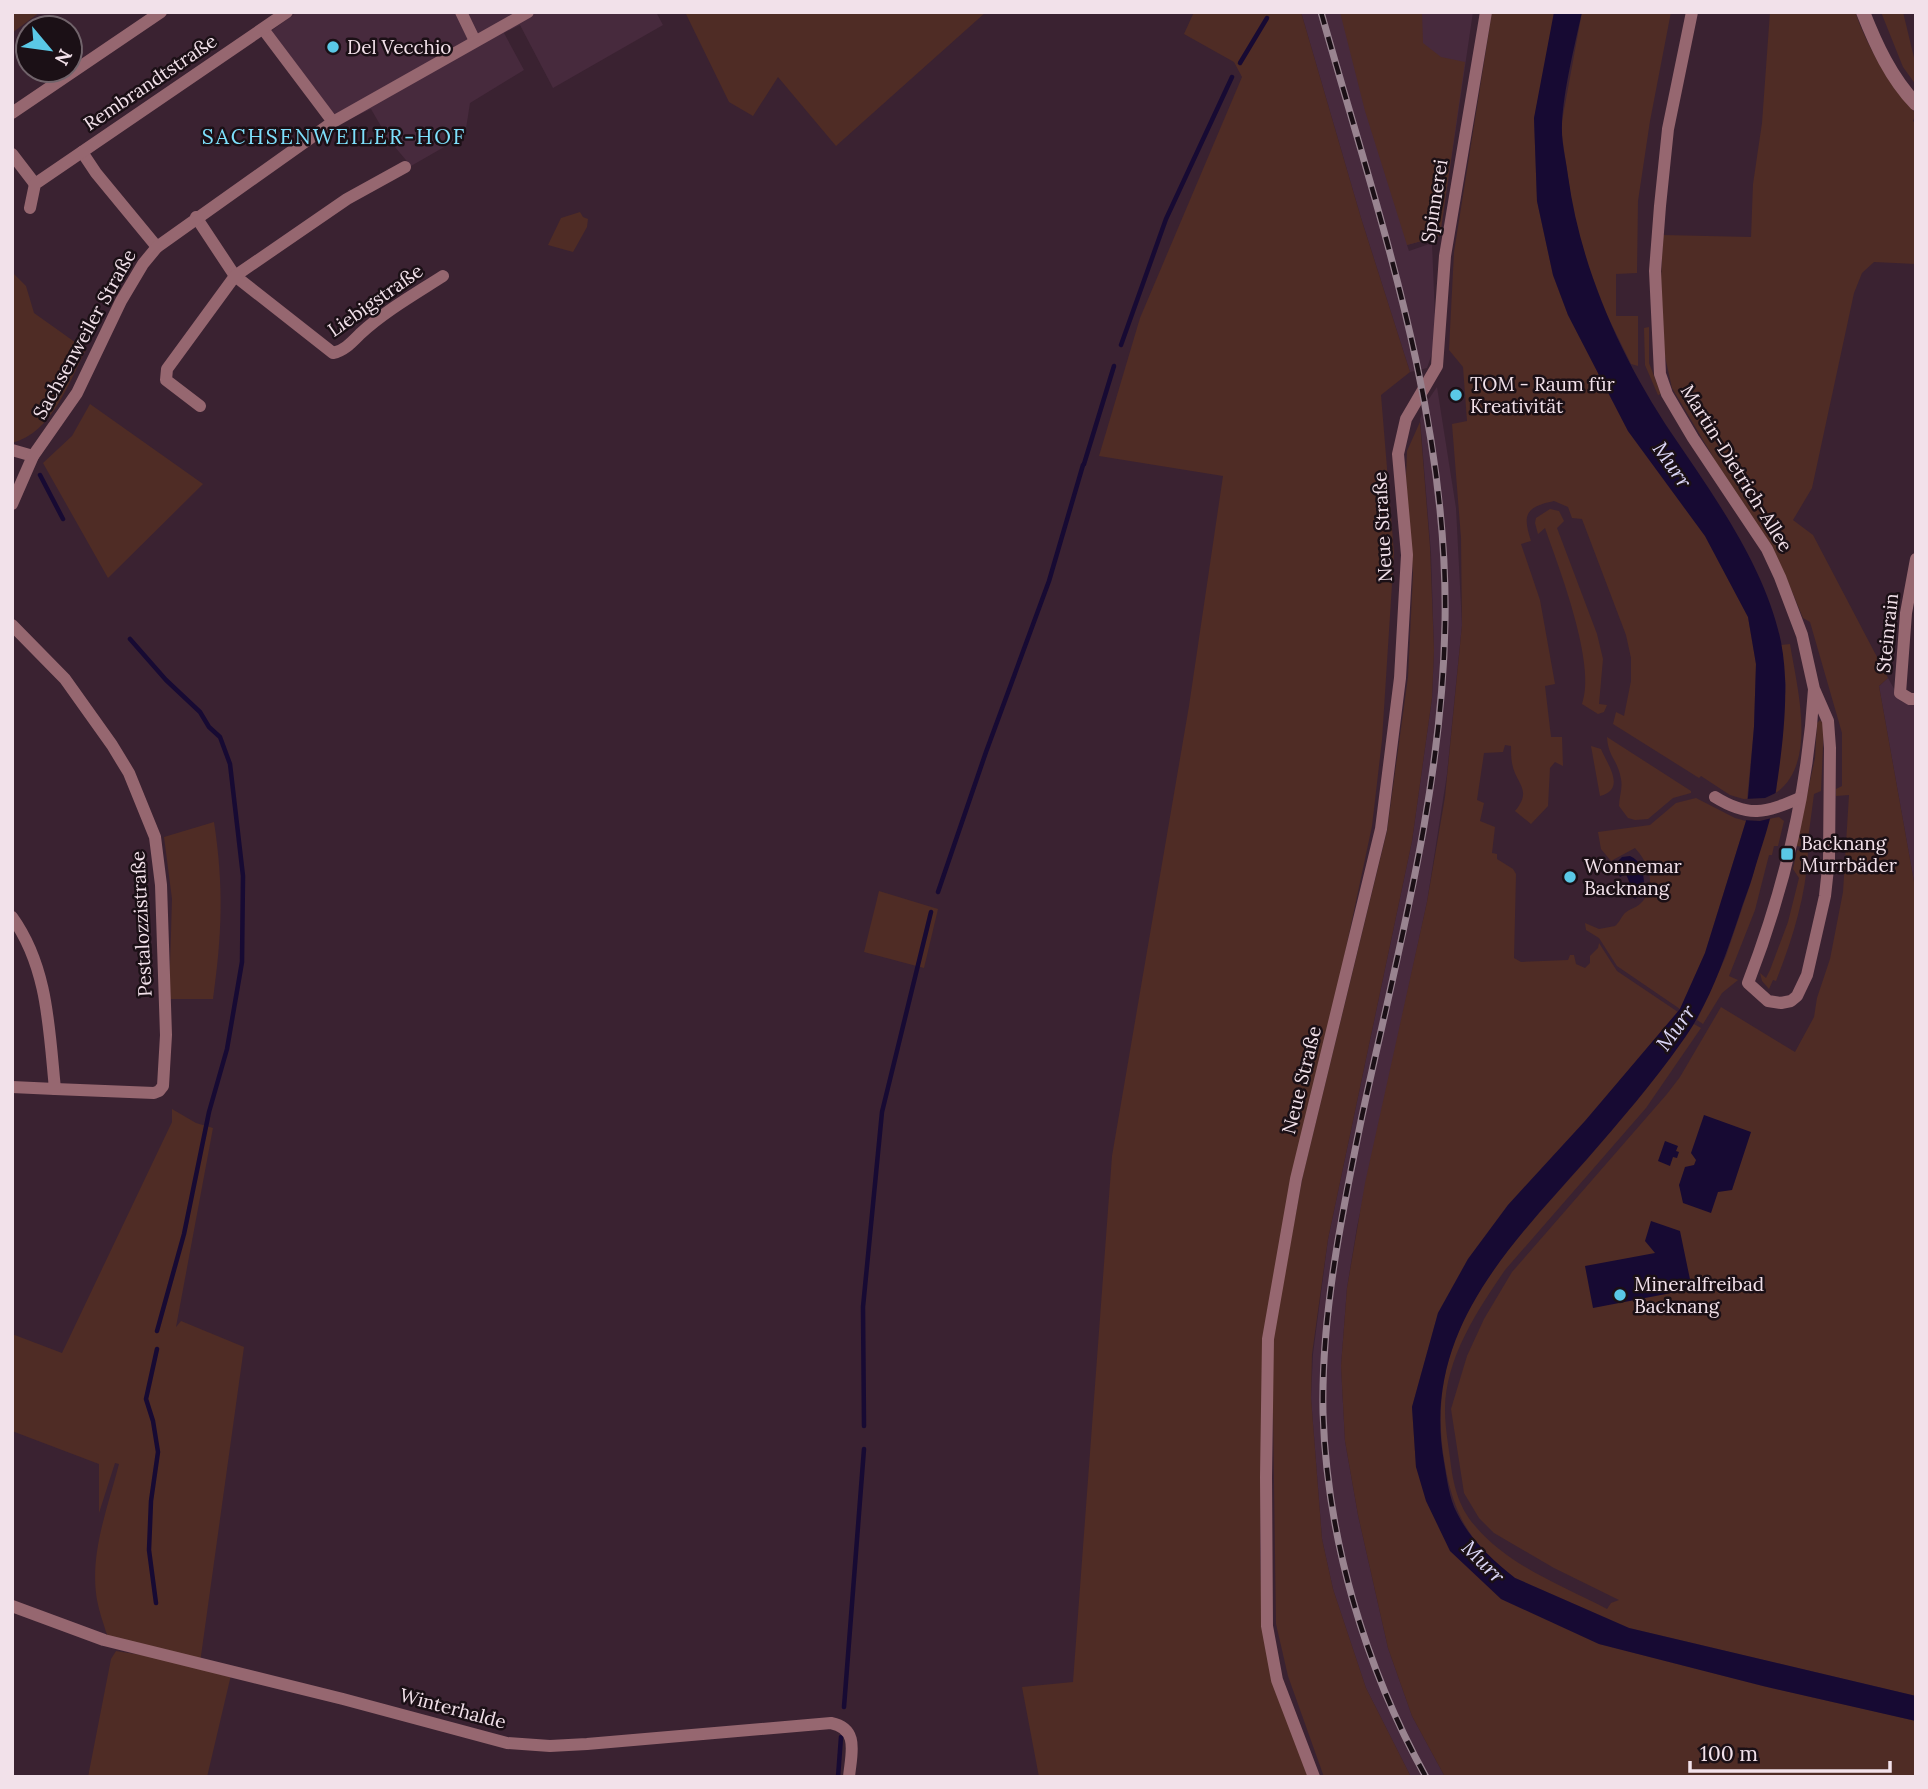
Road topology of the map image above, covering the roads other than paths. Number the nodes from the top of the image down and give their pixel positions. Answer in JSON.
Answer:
{"nodes":[{"id":1,"x":161,"y":12,"type":"edge"},
{"id":2,"x":287,"y":12,"type":"edge"},
{"id":3,"x":461,"y":12,"type":"edge"},
{"id":4,"x":528,"y":12,"type":"edge"},
{"id":5,"x":1486,"y":12,"type":"edge"},
{"id":6,"x":1692,"y":12,"type":"edge"},
{"id":7,"x":1863,"y":12,"type":"edge"},
{"id":8,"x":262,"y":29,"type":"junction"},
{"id":9,"x":475,"y":41,"type":"junction"},
{"id":10,"x":1916,"y":104,"type":"edge"},
{"id":11,"x":12,"y":113,"type":"edge"},
{"id":12,"x":333,"y":122,"type":"junction"},
{"id":13,"x":82,"y":152,"type":"junction"},
{"id":14,"x":12,"y":154,"type":"edge"},
{"id":15,"x":405,"y":167,"type":"dead end"},
{"id":16,"x":35,"y":184,"type":"junction"},
{"id":17,"x":30,"y":208,"type":"dead end"},
{"id":18,"x":196,"y":217,"type":"junction"},
{"id":19,"x":157,"y":247,"type":"junction"},
{"id":20,"x":235,"y":276,"type":"junction"},
{"id":21,"x":443,"y":276,"type":"dead end"},
{"id":22,"x":1422,"y":394,"type":"joint"},
{"id":23,"x":200,"y":406,"type":"dead end"},
{"id":24,"x":12,"y":450,"type":"edge"},
{"id":25,"x":33,"y":456,"type":"junction"},
{"id":26,"x":12,"y":504,"type":"edge"},
{"id":27,"x":1916,"y":559,"type":"edge"},
{"id":28,"x":12,"y":625,"type":"edge"},
{"id":29,"x":1814,"y":689,"type":"junction"},
{"id":30,"x":1916,"y":699,"type":"edge"},
{"id":31,"x":1715,"y":797,"type":"dead end"},
{"id":32,"x":1800,"y":799,"type":"junction"},
{"id":33,"x":12,"y":917,"type":"edge"},
{"id":34,"x":12,"y":1087,"type":"edge"},
{"id":35,"x":55,"y":1089,"type":"junction"},
{"id":36,"x":12,"y":1606,"type":"edge"},
{"id":37,"x":849,"y":1777,"type":"edge"},
{"id":38,"x":1314,"y":1777,"type":"edge"}],
"edges":[{"from":1,"to":11,"type":"street"},
{"from":2,"to":8,"type":"street","name":"Rembrandtstraße"},
{"from":3,"to":9,"type":"street"},
{"from":4,"to":9,"type":"street","name":"Sachsenweiler Straße"},
{"from":5,"to":22,"type":"street","name":"Spinnerei"},
{"from":6,"to":29,"type":"street","name":"Martin-Dietrich-Allee"},
{"from":7,"to":10,"type":"street"},
{"from":8,"to":12,"type":"street"},
{"from":8,"to":13,"type":"street","name":"Rembrandtstraße"},
{"from":9,"to":12,"type":"street","name":"Sachsenweiler Straße"},
{"from":12,"to":18,"type":"street","name":"Sachsenweiler Straße"},
{"from":13,"to":16,"type":"street","name":"Rembrandtstraße"},
{"from":13,"to":19,"type":"street"},
{"from":14,"to":16,"type":"street"},
{"from":15,"to":20,"type":"street"},
{"from":16,"to":17,"type":"street"},
{"from":18,"to":19,"type":"street","name":"Sachsenweiler Straße"},
{"from":18,"to":20,"type":"street"},
{"from":19,"to":25,"type":"street","name":"Sachsenweiler Straße"},
{"from":20,"to":21,"type":"street","name":"Liebigstraße"},
{"from":20,"to":23,"type":"street"},
{"from":22,"to":38,"type":"street","name":"Neue Straße"},
{"from":24,"to":25,"type":"street"},
{"from":25,"to":26,"type":"street","name":"Sachsenweiler Straße"},
{"from":27,"to":30,"type":"street","name":"Steinrain"},
{"from":28,"to":35,"type":"street","name":"Pestalozzistraße"},
{"from":29,"to":32,"type":"street","name":"Martin-Dietrich-Allee"},
{"from":29,"to":32,"type":"street","name":"Martin-Dietrich-Allee"},
{"from":31,"to":32,"type":"street"},
{"from":33,"to":35,"type":"street"},
{"from":34,"to":35,"type":"street"},
{"from":36,"to":37,"type":"street","name":"Winterhalde"}]}
